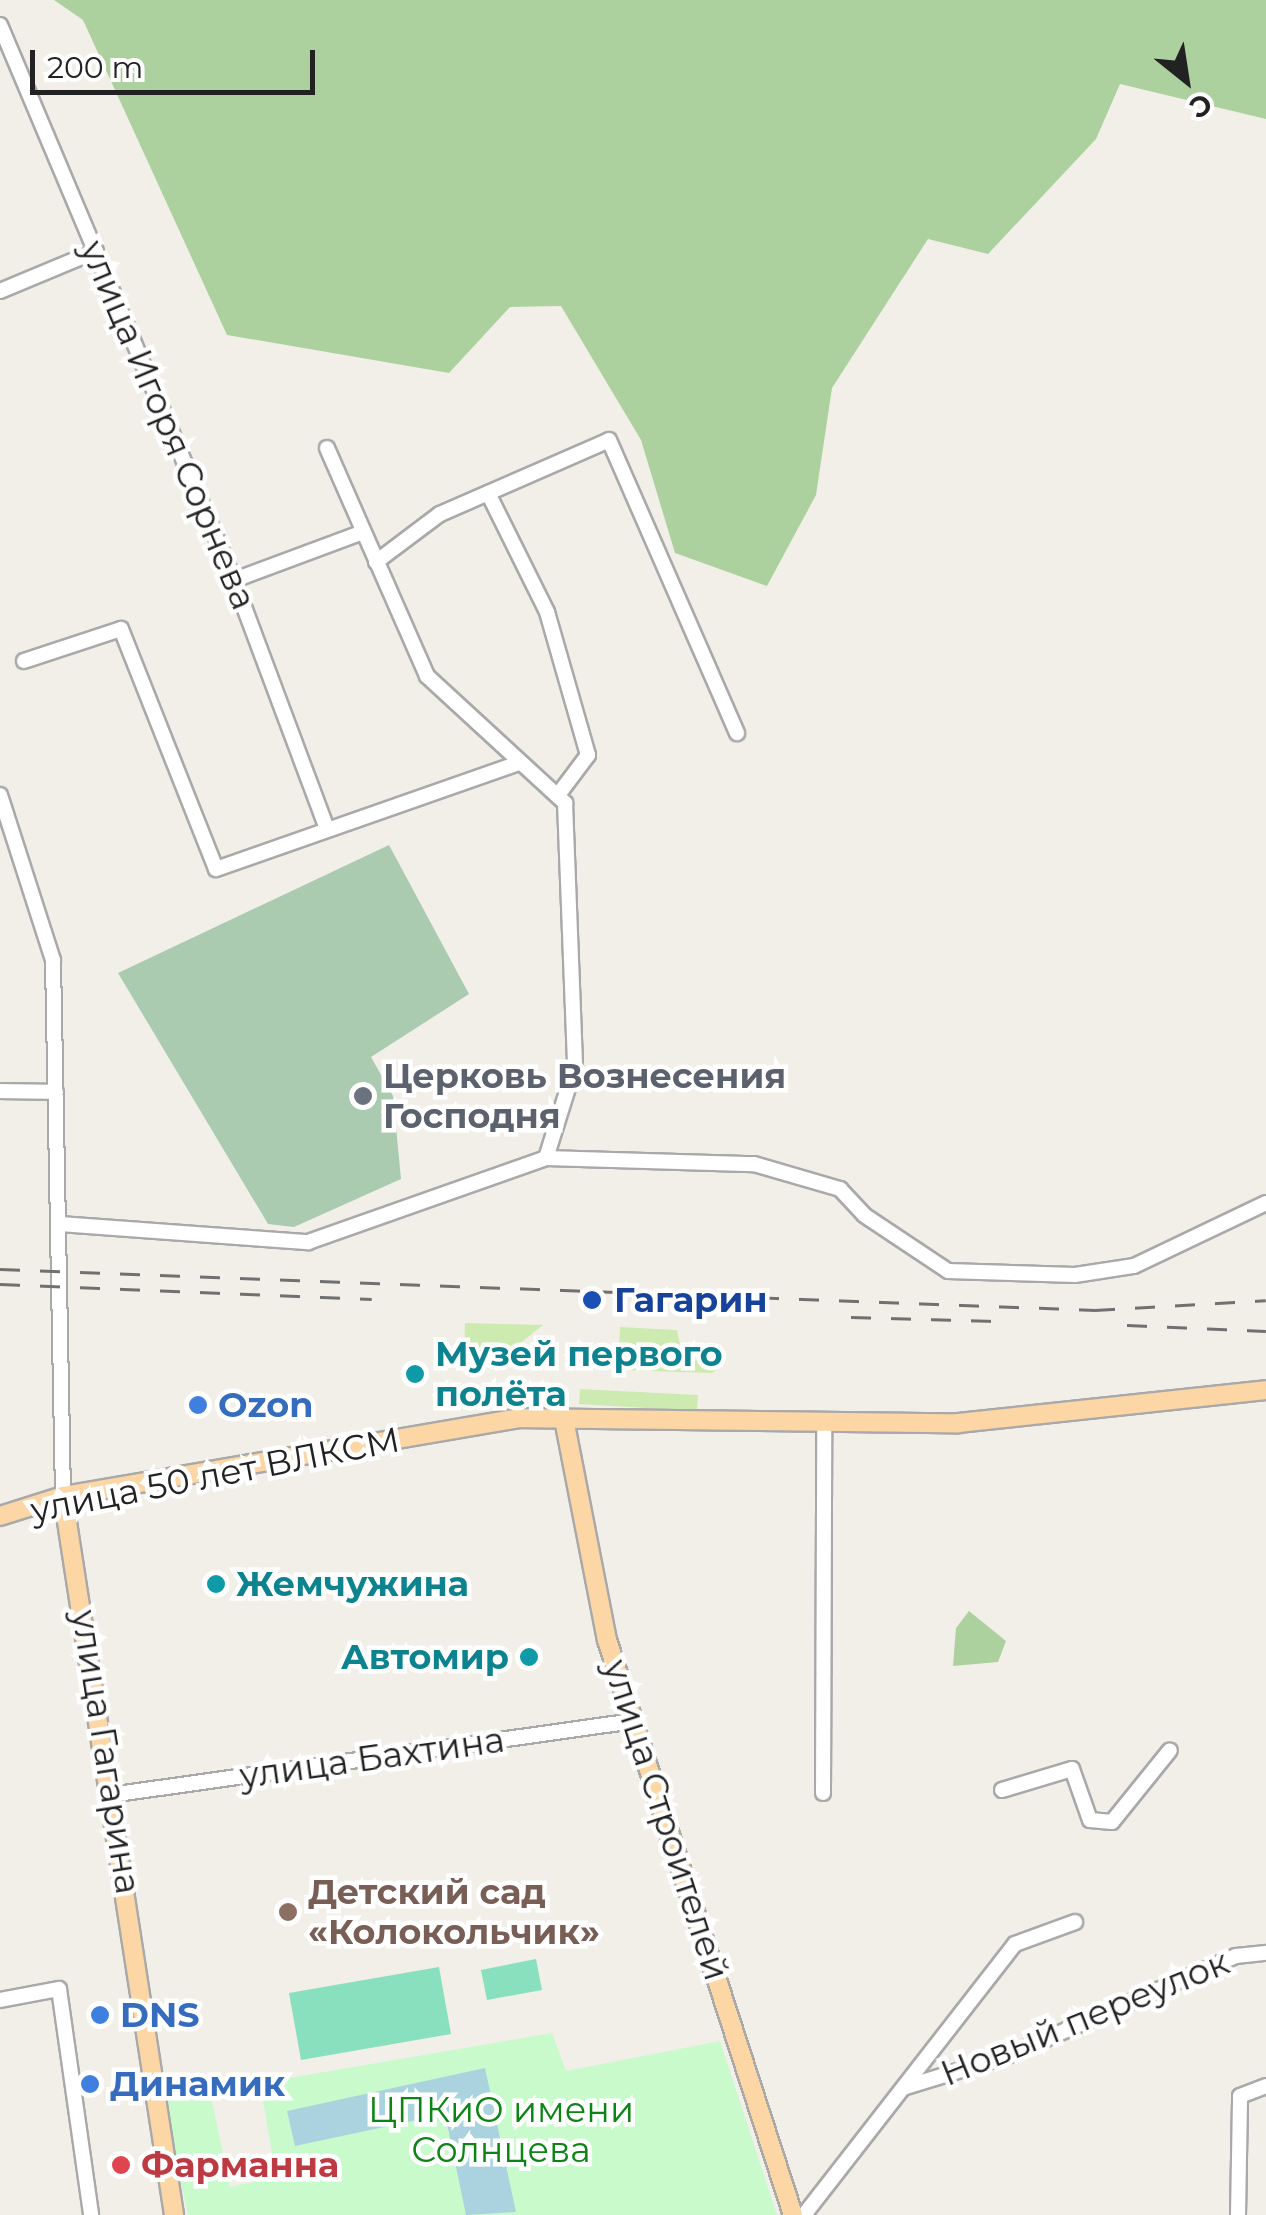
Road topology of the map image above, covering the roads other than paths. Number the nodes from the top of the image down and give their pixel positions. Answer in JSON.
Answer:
{"nodes":[{"id":1,"x":0,"y":25,"type":"edge"},
{"id":2,"x":96,"y":252,"type":"junction"},
{"id":3,"x":0,"y":291,"type":"edge"},
{"id":4,"x":327,"y":448,"type":"dead end"},
{"id":5,"x":488,"y":493,"type":"junction"},
{"id":6,"x":363,"y":532,"type":"junction"},
{"id":7,"x":376,"y":562,"type":"junction"},
{"id":8,"x":234,"y":580,"type":"junction"},
{"id":9,"x":24,"y":661,"type":"dead end"},
{"id":10,"x":737,"y":734,"type":"dead end"},
{"id":11,"x":516,"y":764,"type":"junction"},
{"id":12,"x":0,"y":794,"type":"edge"},
{"id":13,"x":558,"y":795,"type":"junction"},
{"id":14,"x":327,"y":828,"type":"junction"},
{"id":15,"x":0,"y":1091,"type":"edge"},
{"id":16,"x":56,"y":1092,"type":"junction"},
{"id":17,"x":546,"y":1158,"type":"junction"},
{"id":18,"x":1266,"y":1203,"type":"edge"},
{"id":19,"x":60,"y":1224,"type":"junction"},
{"id":20,"x":1266,"y":1390,"type":"edge"},
{"id":21,"x":564,"y":1419,"type":"junction"},
{"id":22,"x":824,"y":1424,"type":"junction"},
{"id":23,"x":63,"y":1496,"type":"junction"},
{"id":24,"x":0,"y":1516,"type":"edge"},
{"id":25,"x":634,"y":1721,"type":"junction"},
{"id":26,"x":1170,"y":1750,"type":"dead end"},
{"id":27,"x":1002,"y":1790,"type":"dead end"},
{"id":28,"x":824,"y":1794,"type":"dead end"},
{"id":29,"x":110,"y":1795,"type":"junction"},
{"id":30,"x":1075,"y":1922,"type":"dead end"},
{"id":31,"x":1266,"y":1953,"type":"edge"},
{"id":32,"x":0,"y":2000,"type":"edge"},
{"id":33,"x":1266,"y":2086,"type":"edge"},
{"id":34,"x":905,"y":2087,"type":"junction"},
{"id":35,"x":90,"y":2215,"type":"edge"},
{"id":36,"x":174,"y":2215,"type":"edge"},
{"id":37,"x":793,"y":2215,"type":"edge"},
{"id":38,"x":804,"y":2215,"type":"edge"},
{"id":39,"x":1238,"y":2215,"type":"edge"}],
"edges":[{"from":1,"to":2,"type":"street","name":"улица Игоря Сорнева"},
{"from":2,"to":3,"type":"street"},
{"from":2,"to":8,"type":"street","name":"улица Игоря Сорнева"},
{"from":4,"to":6,"type":"street"},
{"from":5,"to":7,"type":"street"},
{"from":5,"to":10,"type":"street"},
{"from":5,"to":13,"type":"street"},
{"from":6,"to":7,"type":"street"},
{"from":6,"to":8,"type":"street"},
{"from":7,"to":11,"type":"street"},
{"from":8,"to":14,"type":"street","name":"улица Игоря Сорнева"},
{"from":9,"to":14,"type":"street"},
{"from":11,"to":13,"type":"street"},
{"from":11,"to":14,"type":"street"},
{"from":12,"to":16,"type":"street","name":"улица Гагарина"},
{"from":13,"to":17,"type":"street"},
{"from":15,"to":16,"type":"street"},
{"from":16,"to":19,"type":"street","name":"улица Гагарина"},
{"from":17,"to":18,"type":"street"},
{"from":17,"to":19,"type":"street"},
{"from":19,"to":23,"type":"street","name":"улица Гагарина"},
{"from":20,"to":22,"type":"main road","name":"улица 50 лет ВЛКСМ"},
{"from":21,"to":22,"type":"main road","name":"улица 50 лет ВЛКСМ"},
{"from":21,"to":23,"type":"main road","name":"улица 50 лет ВЛКСМ"},
{"from":21,"to":25,"type":"main road","name":"улица Строителей"},
{"from":22,"to":28,"type":"street"},
{"from":23,"to":24,"type":"main road","name":"улица 50 лет ВЛКСМ"},
{"from":23,"to":29,"type":"main road","name":"улица Гагарина"},
{"from":25,"to":29,"type":"street","name":"улица Бахтина"},
{"from":25,"to":37,"type":"main road","name":"улица Строителей"},
{"from":26,"to":27,"type":"street"},
{"from":29,"to":36,"type":"main road","name":"улица Гагарина"},
{"from":30,"to":34,"type":"street"},
{"from":31,"to":34,"type":"street","name":"Новый переулок"},
{"from":32,"to":35,"type":"street"},
{"from":33,"to":39,"type":"street"},
{"from":34,"to":38,"type":"street"}]}
